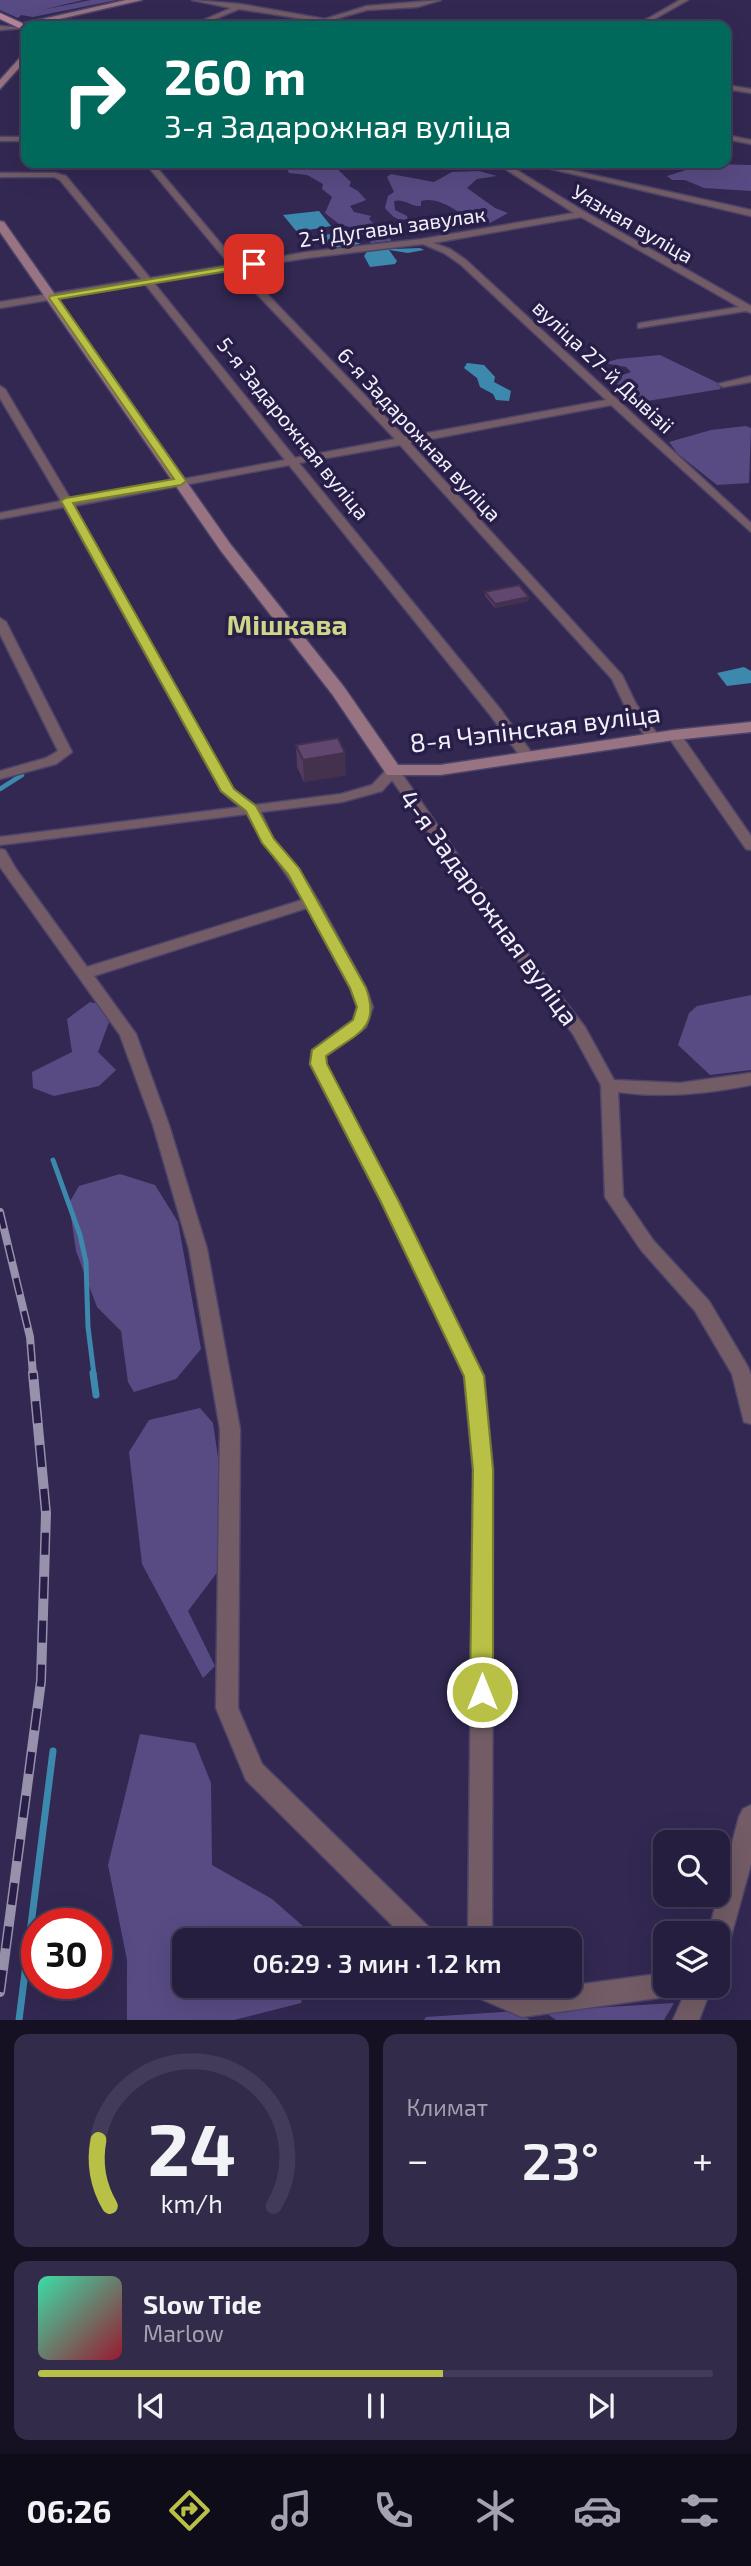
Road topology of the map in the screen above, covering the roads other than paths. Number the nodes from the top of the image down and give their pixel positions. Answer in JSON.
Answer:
{"nodes":[{"id":1,"x":138,"y":0,"type":"edge"},
{"id":2,"x":195,"y":0,"type":"edge"},
{"id":3,"x":255,"y":0,"type":"edge"},
{"id":4,"x":438,"y":0,"type":"edge"},
{"id":5,"x":685,"y":0,"type":"edge"},
{"id":6,"x":239,"y":6,"type":"junction"},
{"id":7,"x":0,"y":16,"type":"edge"},
{"id":8,"x":324,"y":20,"type":"junction"},
{"id":9,"x":61,"y":21,"type":"edge"},
{"id":10,"x":204,"y":21,"type":"edge"},
{"id":11,"x":330,"y":21,"type":"edge"},
{"id":12,"x":647,"y":21,"type":"edge"},
{"id":13,"x":21,"y":26,"type":"edge"},
{"id":14,"x":21,"y":27,"type":"edge"},
{"id":15,"x":0,"y":28,"type":"edge"},
{"id":16,"x":21,"y":60,"type":"edge"},
{"id":17,"x":0,"y":86,"type":"edge"},
{"id":18,"x":731,"y":88,"type":"edge"},
{"id":19,"x":751,"y":92,"type":"edge"},
{"id":20,"x":731,"y":138,"type":"edge"},
{"id":21,"x":0,"y":139,"type":"edge"},
{"id":22,"x":21,"y":139,"type":"edge"},
{"id":23,"x":751,"y":142,"type":"edge"},
{"id":24,"x":153,"y":168,"type":"edge"},
{"id":25,"x":508,"y":168,"type":"edge"},
{"id":26,"x":552,"y":168,"type":"edge"},
{"id":27,"x":0,"y":175,"type":"edge"},
{"id":28,"x":751,"y":213,"type":"edge"},
{"id":29,"x":582,"y":214,"type":"junction"},
{"id":30,"x":0,"y":223,"type":"edge"},
{"id":31,"x":422,"y":242,"type":"junction"},
{"id":32,"x":236,"y":267,"type":"junction"},
{"id":33,"x":149,"y":281,"type":"junction"},
{"id":34,"x":53,"y":298,"type":"junction"},
{"id":35,"x":0,"y":305,"type":"edge"},
{"id":36,"x":750,"y":308,"type":"edge"},
{"id":37,"x":641,"y":326,"type":"dead end"},
{"id":38,"x":751,"y":379,"type":"edge"},
{"id":39,"x":723,"y":384,"type":"dead end"},
{"id":40,"x":0,"y":389,"type":"edge"},
{"id":41,"x":612,"y":402,"type":"junction"},
{"id":42,"x":403,"y":441,"type":"junction"},
{"id":43,"x":292,"y":459,"type":"junction"},
{"id":44,"x":181,"y":481,"type":"junction"},
{"id":45,"x":66,"y":501,"type":"junction"},
{"id":46,"x":0,"y":516,"type":"edge"},
{"id":47,"x":751,"y":529,"type":"edge"},
{"id":48,"x":0,"y":622,"type":"edge"},
{"id":49,"x":751,"y":727,"type":"edge"},
{"id":50,"x":674,"y":735,"type":"junction"},
{"id":51,"x":653,"y":738,"type":"junction"},
{"id":52,"x":527,"y":757,"type":"junction"},
{"id":53,"x":393,"y":771,"type":"junction"},
{"id":54,"x":0,"y":775,"type":"edge"},
{"id":55,"x":251,"y":809,"type":"junction"},
{"id":56,"x":0,"y":841,"type":"edge"},
{"id":57,"x":751,"y":846,"type":"edge"},
{"id":58,"x":0,"y":853,"type":"edge"},
{"id":59,"x":312,"y":902,"type":"junction"},
{"id":60,"x":85,"y":972,"type":"junction"},
{"id":61,"x":751,"y":1079,"type":"edge"},
{"id":62,"x":609,"y":1085,"type":"junction"},
{"id":63,"x":751,"y":1416,"type":"edge"},
{"id":64,"x":751,"y":1818,"type":"edge"},
{"id":65,"x":725,"y":1921,"type":"edge"},
{"id":66,"x":412,"y":1928,"type":"edge"},
{"id":67,"x":480,"y":1928,"type":"edge"},
{"id":68,"x":653,"y":1987,"type":"edge"},
{"id":69,"x":582,"y":1997,"type":"edge"},
{"id":70,"x":507,"y":1998,"type":"edge"},
{"id":71,"x":572,"y":1998,"type":"edge"},
{"id":72,"x":695,"y":1998,"type":"edge"},
{"id":73,"x":686,"y":2020,"type":"edge"}],
"edges":[{"from":1,"to":9,"type":"main road"},
{"from":2,"to":6,"type":"street"},
{"from":3,"to":6,"type":"street"},
{"from":4,"to":8,"type":"street"},
{"from":5,"to":12,"type":"street"},
{"from":6,"to":8,"type":"street"},
{"from":6,"to":10,"type":"street"},
{"from":7,"to":13,"type":"main road"},
{"from":8,"to":11,"type":"street"},
{"from":14,"to":15,"type":"street"},
{"from":16,"to":17,"type":"main road"},
{"from":18,"to":19,"type":"street"},
{"from":20,"to":23,"type":"street"},
{"from":21,"to":22,"type":"street"},
{"from":24,"to":32,"type":"street","name":"6-я Задарожная вуліца"},
{"from":25,"to":29,"type":"street","name":"Уязная вуліца"},
{"from":26,"to":28,"type":"street"},
{"from":27,"to":33,"type":"street","name":"5-я Задарожная вуліца"},
{"from":29,"to":31,"type":"street","name":"2-і Дугавы завулак"},
{"from":29,"to":36,"type":"street","name":"Уязная вуліца"},
{"from":30,"to":34,"type":"main road","name":"4-я Задарожная вуліца"},
{"from":31,"to":32,"type":"street","name":"2-і Дугавы завулак"},
{"from":31,"to":41,"type":"street","name":"вуліца 27-й Дывізіі"},
{"from":32,"to":33,"type":"street","name":"2-і Дугавы завулак"},
{"from":32,"to":42,"type":"street","name":"6-я Задарожная вуліца"},
{"from":33,"to":34,"type":"street","name":"2-і Дугавы завулак"},
{"from":33,"to":43,"type":"street","name":"5-я Задарожная вуліца"},
{"from":34,"to":35,"type":"street","name":"2-і Дугавы завулак"},
{"from":34,"to":44,"type":"main road","name":"4-я Задарожная вуліца"},
{"from":36,"to":37,"type":"street"},
{"from":38,"to":39,"type":"street"},
{"from":40,"to":45,"type":"street"},
{"from":41,"to":42,"type":"street"},
{"from":41,"to":47,"type":"street","name":"вуліца 27-й Дывізіі"},
{"from":42,"to":43,"type":"street"},
{"from":42,"to":51,"type":"street","name":"6-я Задарожная вуліца"},
{"from":43,"to":44,"type":"street"},
{"from":43,"to":52,"type":"street","name":"5-я Задарожная вуліца"},
{"from":44,"to":45,"type":"street"},
{"from":44,"to":53,"type":"main road","name":"4-я Задарожная вуліца"},
{"from":45,"to":46,"type":"street"},
{"from":45,"to":55,"type":"street"},
{"from":48,"to":54,"type":"street"},
{"from":49,"to":50,"type":"main road","name":"8-я Чэпінская вуліца"},
{"from":50,"to":51,"type":"main road","name":"8-я Чэпінская вуліца"},
{"from":50,"to":57,"type":"street"},
{"from":51,"to":52,"type":"main road","name":"8-я Чэпінская вуліца"},
{"from":52,"to":53,"type":"main road","name":"8-я Чэпінская вуліца"},
{"from":53,"to":55,"type":"street","name":"8-я Чэпінская вуліца"},
{"from":53,"to":62,"type":"street","name":"4-я Задарожная вуліца"},
{"from":55,"to":56,"type":"street","name":"8-я Чэпінская вуліца"},
{"from":55,"to":59,"type":"street"},
{"from":58,"to":60,"type":"street"},
{"from":59,"to":60,"type":"street"},
{"from":59,"to":67,"type":"street"},
{"from":60,"to":66,"type":"street"},
{"from":61,"to":62,"type":"street"},
{"from":62,"to":63,"type":"street","name":"4-я Задарожная вуліца"},
{"from":64,"to":65,"type":"street"},
{"from":68,"to":69,"type":"street"},
{"from":70,"to":71,"type":"street"},
{"from":72,"to":73,"type":"street"}]}
